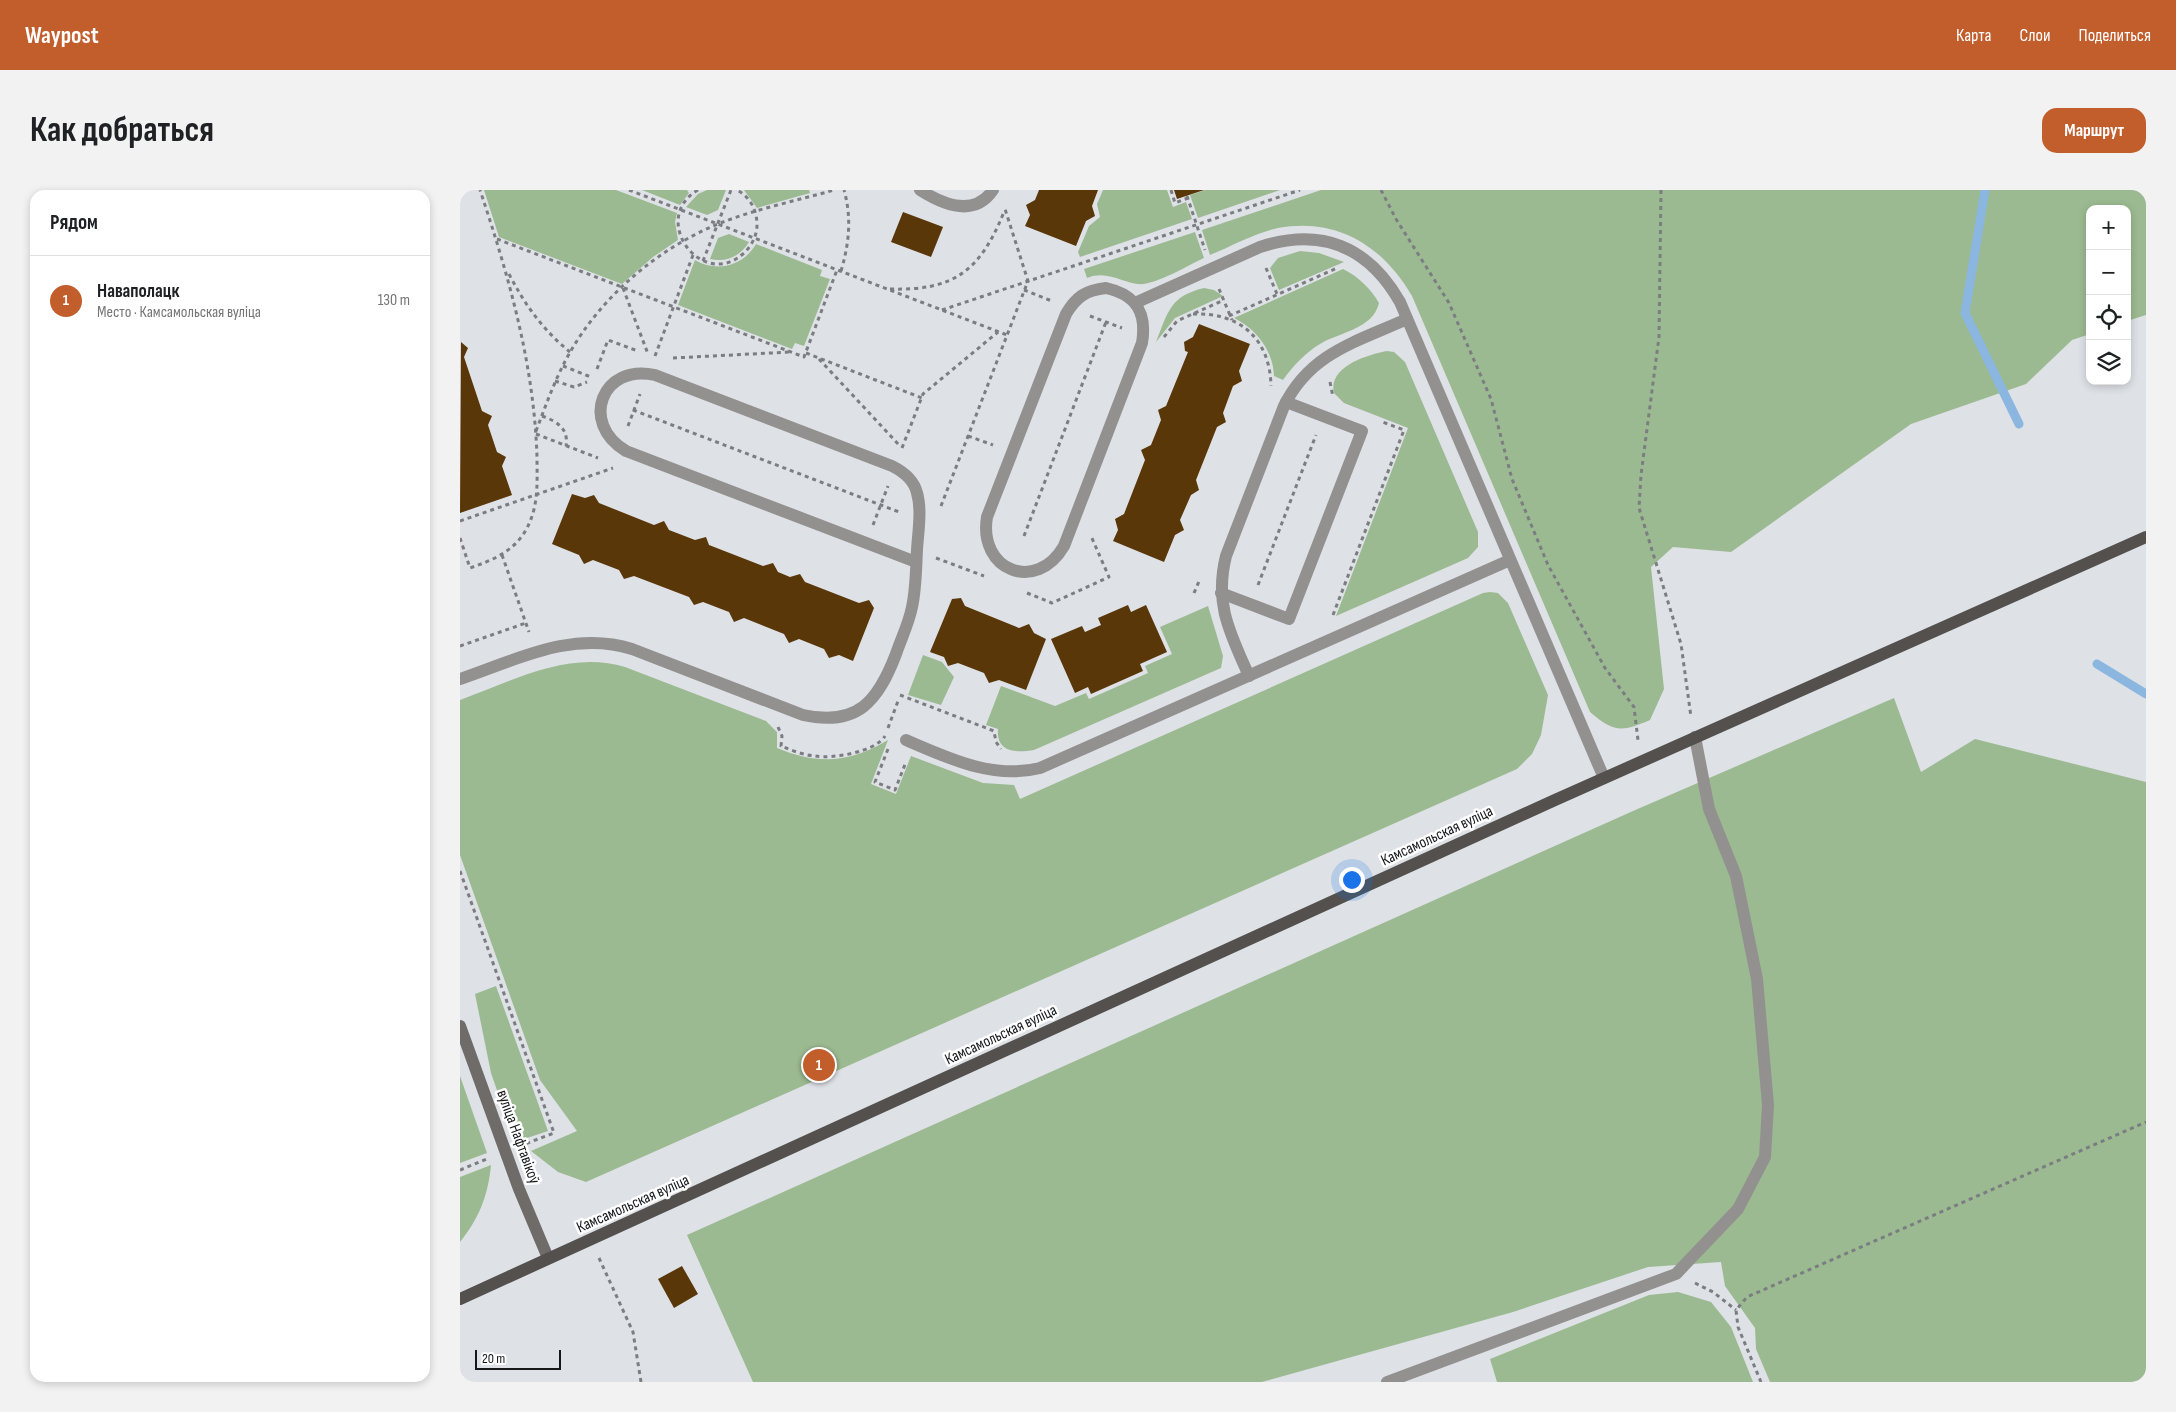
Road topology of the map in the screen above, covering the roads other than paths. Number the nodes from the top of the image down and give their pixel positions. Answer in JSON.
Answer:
{"nodes":[{"id":1,"x":920,"y":190,"type":"edge"},
{"id":2,"x":993,"y":190,"type":"edge"},
{"id":3,"x":1135,"y":303,"type":"junction"},
{"id":4,"x":1407,"y":319,"type":"junction"},
{"id":5,"x":1286,"y":402,"type":"junction"},
{"id":6,"x":2146,"y":537,"type":"edge"},
{"id":7,"x":1510,"y":560,"type":"junction"},
{"id":8,"x":916,"y":562,"type":"junction"},
{"id":9,"x":1220,"y":593,"type":"junction"},
{"id":10,"x":1249,"y":676,"type":"junction"},
{"id":11,"x":460,"y":679,"type":"edge"},
{"id":12,"x":1695,"y":737,"type":"junction"},
{"id":13,"x":910,"y":742,"type":"road end"},
{"id":14,"x":1604,"y":778,"type":"junction"},
{"id":15,"x":460,"y":1026,"type":"edge"},
{"id":16,"x":548,"y":1258,"type":"junction"},
{"id":17,"x":460,"y":1299,"type":"edge"},
{"id":18,"x":1387,"y":1382,"type":"edge"}],
"edges":[{"from":1,"to":2,"type":"lane"},
{"from":3,"to":3,"type":"lane"},
{"from":3,"to":4,"type":"lane"},
{"from":4,"to":5,"type":"lane"},
{"from":4,"to":7,"type":"lane"},
{"from":5,"to":9,"type":"lane"},
{"from":5,"to":9,"type":"lane"},
{"from":6,"to":12,"type":"main road","name":"Камсамольская вуліца"},
{"from":7,"to":10,"type":"lane"},
{"from":7,"to":14,"type":"lane"},
{"from":8,"to":8,"type":"lane"},
{"from":8,"to":11,"type":"lane"},
{"from":9,"to":10,"type":"lane"},
{"from":10,"to":13,"type":"lane"},
{"from":12,"to":14,"type":"main road","name":"Камсамольская вуліца"},
{"from":12,"to":18,"type":"lane"},
{"from":14,"to":16,"type":"main road","name":"Камсамольская вуліца"},
{"from":15,"to":16,"type":"street","name":"вуліца Нафтавікоў"},
{"from":16,"to":17,"type":"main road","name":"Камсамольская вуліца"}]}
